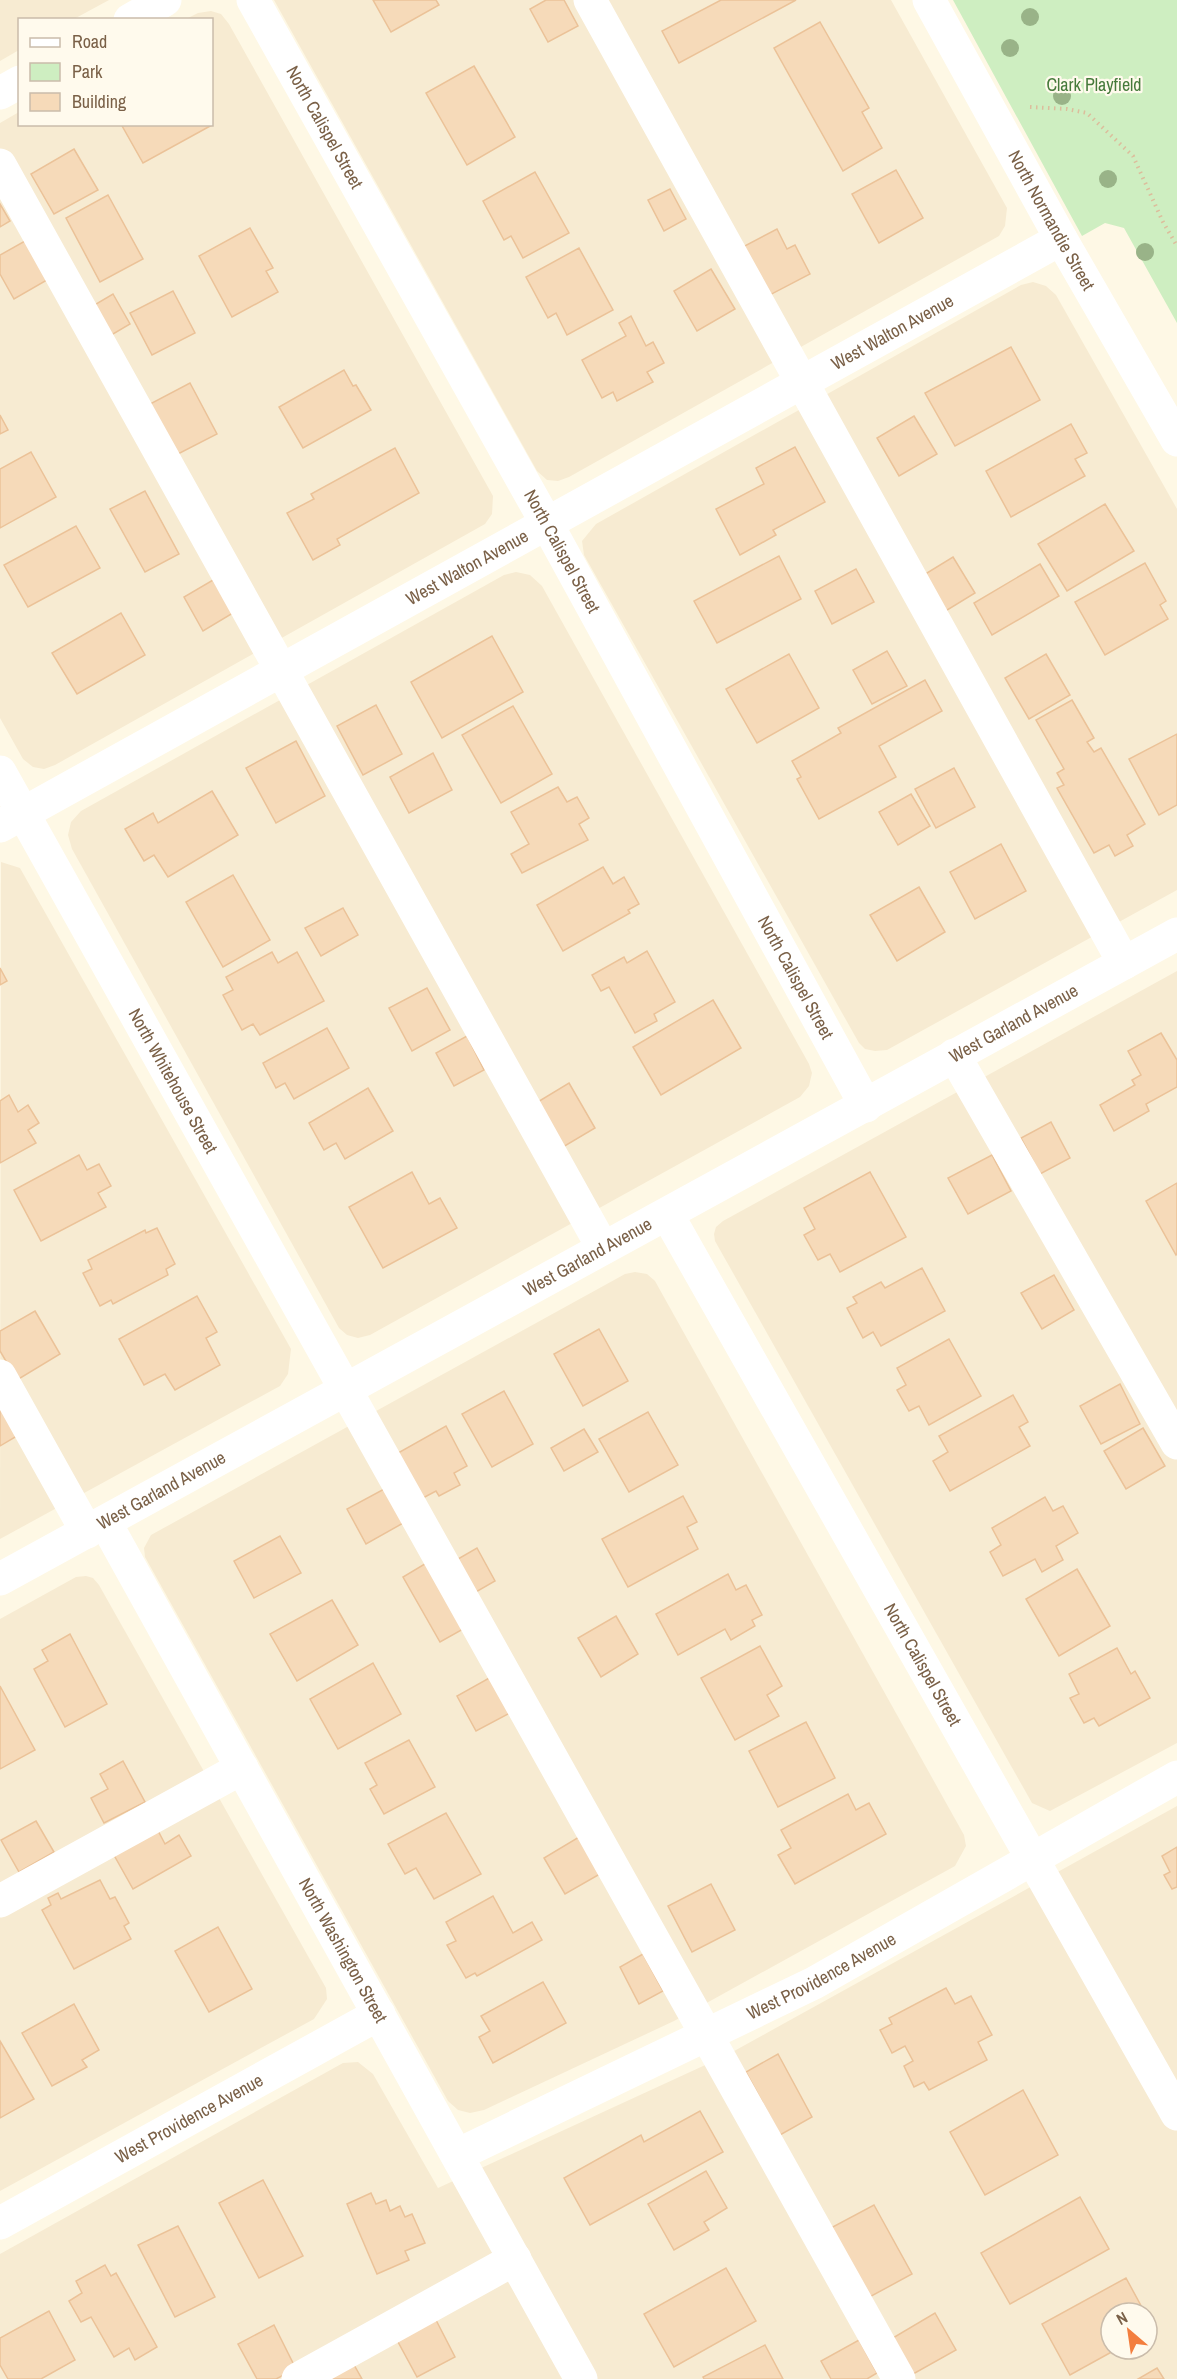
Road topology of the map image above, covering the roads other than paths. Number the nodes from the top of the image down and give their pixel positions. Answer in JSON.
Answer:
{"nodes":[{"id":1,"x":165,"y":0,"type":"edge"},
{"id":2,"x":253,"y":0,"type":"edge"},
{"id":3,"x":590,"y":0,"type":"edge"},
{"id":4,"x":929,"y":0,"type":"edge"},
{"id":5,"x":134,"y":18,"type":"edge"},
{"id":6,"x":18,"y":83,"type":"edge"},
{"id":7,"x":0,"y":93,"type":"edge"},
{"id":8,"x":0,"y":165,"type":"edge"},
{"id":9,"x":1061,"y":239,"type":"junction"},
{"id":10,"x":802,"y":382,"type":"junction"},
{"id":11,"x":1177,"y":440,"type":"edge"},
{"id":12,"x":547,"y":524,"type":"junction"},
{"id":13,"x":282,"y":670,"type":"junction"},
{"id":14,"x":0,"y":772,"type":"edge"},
{"id":15,"x":11,"y":820,"type":"edge"},
{"id":16,"x":1177,"y":934,"type":"edge"},
{"id":17,"x":1124,"y":963,"type":"junction"},
{"id":18,"x":954,"y":1055,"type":"junction"},
{"id":19,"x":866,"y":1106,"type":"junction"},
{"id":20,"x":667,"y":1214,"type":"junction"},
{"id":21,"x":603,"y":1248,"type":"junction"},
{"id":22,"x":0,"y":1376,"type":"edge"},
{"id":23,"x":346,"y":1389,"type":"junction"},
{"id":24,"x":1177,"y":1443,"type":"edge"},
{"id":25,"x":96,"y":1527,"type":"junction"},
{"id":26,"x":0,"y":1579,"type":"edge"},
{"id":27,"x":242,"y":1768,"type":"junction"},
{"id":28,"x":1177,"y":1777,"type":"edge"},
{"id":29,"x":1033,"y":1857,"type":"junction"},
{"id":30,"x":0,"y":1901,"type":"edge"},
{"id":31,"x":379,"y":2014,"type":"junction"},
{"id":32,"x":708,"y":2035,"type":"junction"},
{"id":33,"x":1177,"y":2114,"type":"edge"},
{"id":34,"x":457,"y":2155,"type":"junction"},
{"id":35,"x":0,"y":2223,"type":"edge"},
{"id":36,"x":515,"y":2259,"type":"junction"},
{"id":37,"x":298,"y":2379,"type":"edge"},
{"id":38,"x":581,"y":2379,"type":"edge"},
{"id":39,"x":899,"y":2379,"type":"edge"}],
"edges":[{"from":1,"to":5,"type":"street"},
{"from":2,"to":12,"type":"street","name":"North Calispel Street"},
{"from":3,"to":10,"type":"street"},
{"from":4,"to":9,"type":"street","name":"North Normandie Street"},
{"from":6,"to":7,"type":"street"},
{"from":8,"to":13,"type":"street"},
{"from":9,"to":10,"type":"street","name":"West Walton Avenue"},
{"from":9,"to":11,"type":"street","name":"North Normandie Street"},
{"from":10,"to":12,"type":"street","name":"West Walton Avenue"},
{"from":10,"to":17,"type":"street"},
{"from":12,"to":13,"type":"street","name":"West Walton Avenue"},
{"from":12,"to":19,"type":"street","name":"North Calispel Street"},
{"from":13,"to":15,"type":"street","name":"West Walton Avenue"},
{"from":13,"to":21,"type":"street"},
{"from":14,"to":15,"type":"street","name":"North Whitehouse Street"},
{"from":15,"to":23,"type":"street","name":"North Whitehouse Street"},
{"from":16,"to":17,"type":"street","name":"West Garland Avenue"},
{"from":17,"to":18,"type":"street","name":"West Garland Avenue"},
{"from":18,"to":19,"type":"street","name":"West Garland Avenue"},
{"from":18,"to":24,"type":"street"},
{"from":19,"to":20,"type":"street","name":"West Garland Avenue"},
{"from":20,"to":21,"type":"street","name":"West Garland Avenue"},
{"from":20,"to":29,"type":"street","name":"North Calispel Street"},
{"from":21,"to":23,"type":"street","name":"West Garland Avenue"},
{"from":22,"to":25,"type":"street","name":"North Washington Street"},
{"from":23,"to":25,"type":"street","name":"West Garland Avenue"},
{"from":23,"to":32,"type":"street","name":"North Whitehouse Street"},
{"from":25,"to":26,"type":"street","name":"West Garland Avenue"},
{"from":25,"to":27,"type":"street","name":"North Washington Street"},
{"from":27,"to":30,"type":"street"},
{"from":27,"to":31,"type":"street","name":"North Washington Street"},
{"from":28,"to":29,"type":"street","name":"West Providence Avenue"},
{"from":29,"to":32,"type":"street","name":"West Providence Avenue"},
{"from":29,"to":33,"type":"street","name":"North Calispel Street"},
{"from":31,"to":34,"type":"street","name":"North Washington Street"},
{"from":31,"to":35,"type":"street","name":"West Providence Avenue"},
{"from":32,"to":34,"type":"street","name":"West Providence Avenue"},
{"from":32,"to":39,"type":"street","name":"North Whitehouse Street"},
{"from":34,"to":36,"type":"street","name":"North Washington Street"},
{"from":36,"to":37,"type":"street"},
{"from":36,"to":38,"type":"street","name":"North Washington Street"}]}
